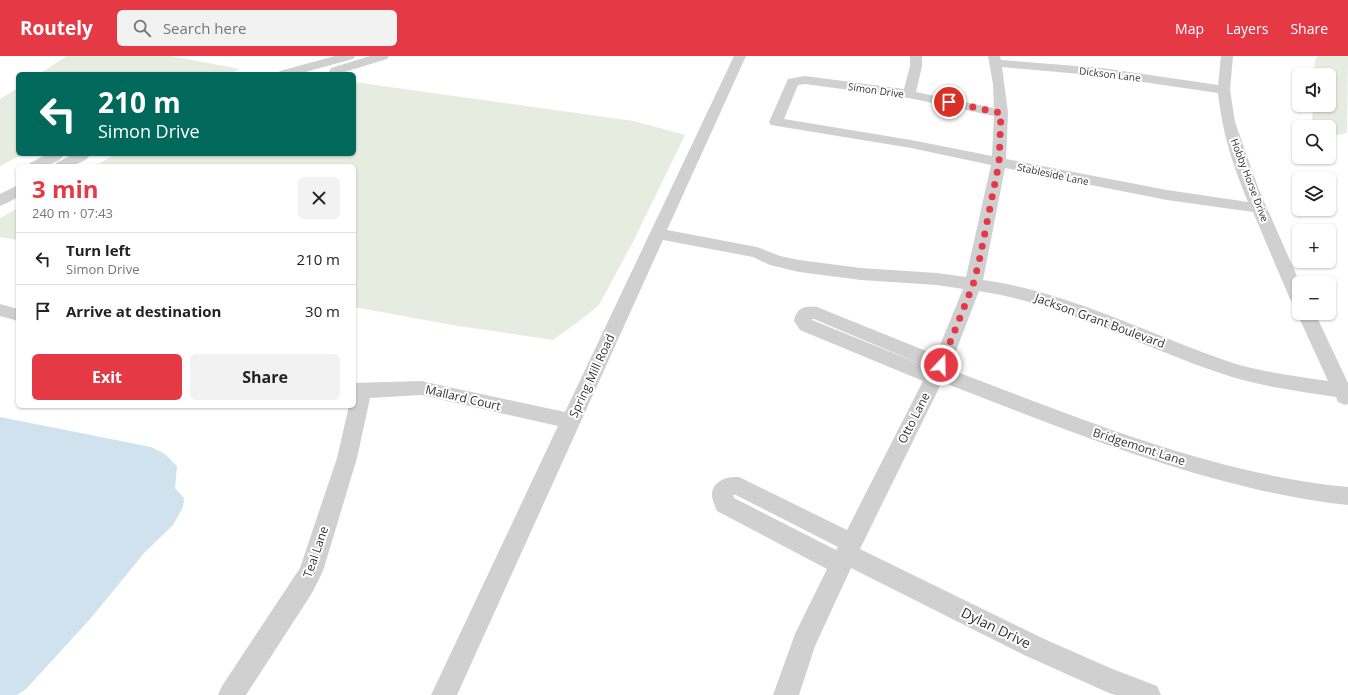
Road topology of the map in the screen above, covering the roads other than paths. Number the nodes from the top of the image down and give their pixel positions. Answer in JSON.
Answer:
{"nodes":[{"id":1,"x":349,"y":56,"type":"edge"},
{"id":2,"x":383,"y":56,"type":"edge"},
{"id":3,"x":740,"y":56,"type":"edge"},
{"id":4,"x":916,"y":56,"type":"edge"},
{"id":5,"x":1227,"y":56,"type":"edge"},
{"id":6,"x":995,"y":59,"type":"edge"},
{"id":7,"x":291,"y":72,"type":"edge"},
{"id":8,"x":329,"y":72,"type":"edge"},
{"id":9,"x":1224,"y":90,"type":"junction"},
{"id":10,"x":909,"y":94,"type":"junction"},
{"id":11,"x":1001,"y":113,"type":"junction"},
{"id":12,"x":776,"y":122,"type":"joint"},
{"id":13,"x":54,"y":156,"type":"edge"},
{"id":14,"x":80,"y":156,"type":"edge"},
{"id":15,"x":999,"y":163,"type":"junction"},
{"id":16,"x":39,"y":164,"type":"edge"},
{"id":17,"x":65,"y":164,"type":"edge"},
{"id":18,"x":16,"y":176,"type":"edge"},
{"id":19,"x":0,"y":186,"type":"edge"},
{"id":20,"x":16,"y":191,"type":"edge"},
{"id":21,"x":0,"y":201,"type":"edge"},
{"id":22,"x":1260,"y":208,"type":"junction"},
{"id":23,"x":655,"y":239,"type":"junction"},
{"id":24,"x":1292,"y":283,"type":"edge"},
{"id":25,"x":973,"y":285,"type":"junction"},
{"id":26,"x":0,"y":310,"type":"edge"},
{"id":27,"x":16,"y":314,"type":"edge"},
{"id":28,"x":1309,"y":320,"type":"edge"},
{"id":29,"x":937,"y":372,"type":"junction"},
{"id":30,"x":358,"y":391,"type":"edge"},
{"id":31,"x":1346,"y":394,"type":"edge"},
{"id":32,"x":356,"y":403,"type":"edge"},
{"id":33,"x":355,"y":408,"type":"edge"},
{"id":34,"x":571,"y":421,"type":"junction"},
{"id":35,"x":1348,"y":496,"type":"edge"},
{"id":36,"x":846,"y":554,"type":"junction"},
{"id":37,"x":231,"y":695,"type":"edge"},
{"id":38,"x":444,"y":695,"type":"edge"},
{"id":39,"x":786,"y":695,"type":"edge"},
{"id":40,"x":1148,"y":695,"type":"edge"}],
"edges":[{"from":1,"to":7,"type":"street"},
{"from":2,"to":8,"type":"street"},
{"from":3,"to":23,"type":"street","name":"Spring Mill Road"},
{"from":4,"to":10,"type":"street"},
{"from":5,"to":9,"type":"street","name":"Hobby Horse Drive"},
{"from":6,"to":9,"type":"street","name":"Dickson Lane"},
{"from":6,"to":11,"type":"street","name":"Otto Lane"},
{"from":9,"to":22,"type":"street","name":"Hobby Horse Drive"},
{"from":10,"to":11,"type":"street","name":"Simon Drive"},
{"from":10,"to":12,"type":"street","name":"Simon Drive"},
{"from":11,"to":15,"type":"street","name":"Otto Lane"},
{"from":12,"to":15,"type":"street","name":"Stableside Lane"},
{"from":13,"to":16,"type":"street"},
{"from":14,"to":17,"type":"street"},
{"from":15,"to":22,"type":"street","name":"Stableside Lane"},
{"from":15,"to":25,"type":"street","name":"Otto Lane"},
{"from":18,"to":19,"type":"street"},
{"from":20,"to":21,"type":"street"},
{"from":22,"to":24,"type":"street","name":"Hobby Horse Drive"},
{"from":23,"to":25,"type":"street","name":"Jackson Grant Boulevard"},
{"from":23,"to":34,"type":"street","name":"Spring Mill Road"},
{"from":25,"to":29,"type":"street","name":"Otto Lane"},
{"from":25,"to":31,"type":"street","name":"Jackson Grant Boulevard"},
{"from":26,"to":27,"type":"street"},
{"from":28,"to":31,"type":"street"},
{"from":29,"to":29,"type":"street","name":"Bridgemont Lane"},
{"from":29,"to":35,"type":"street","name":"Bridgemont Lane"},
{"from":29,"to":36,"type":"street","name":"Otto Lane"},
{"from":30,"to":32,"type":"street","name":"Teal Lane"},
{"from":30,"to":34,"type":"street","name":"Mallard Court"},
{"from":33,"to":37,"type":"street","name":"Teal Lane"},
{"from":34,"to":38,"type":"street","name":"Spring Mill Road"},
{"from":36,"to":36,"type":"street","name":"Dylan Drive"},
{"from":36,"to":39,"type":"street","name":"Otto Lane"},
{"from":36,"to":40,"type":"street","name":"Dylan Drive"}]}
